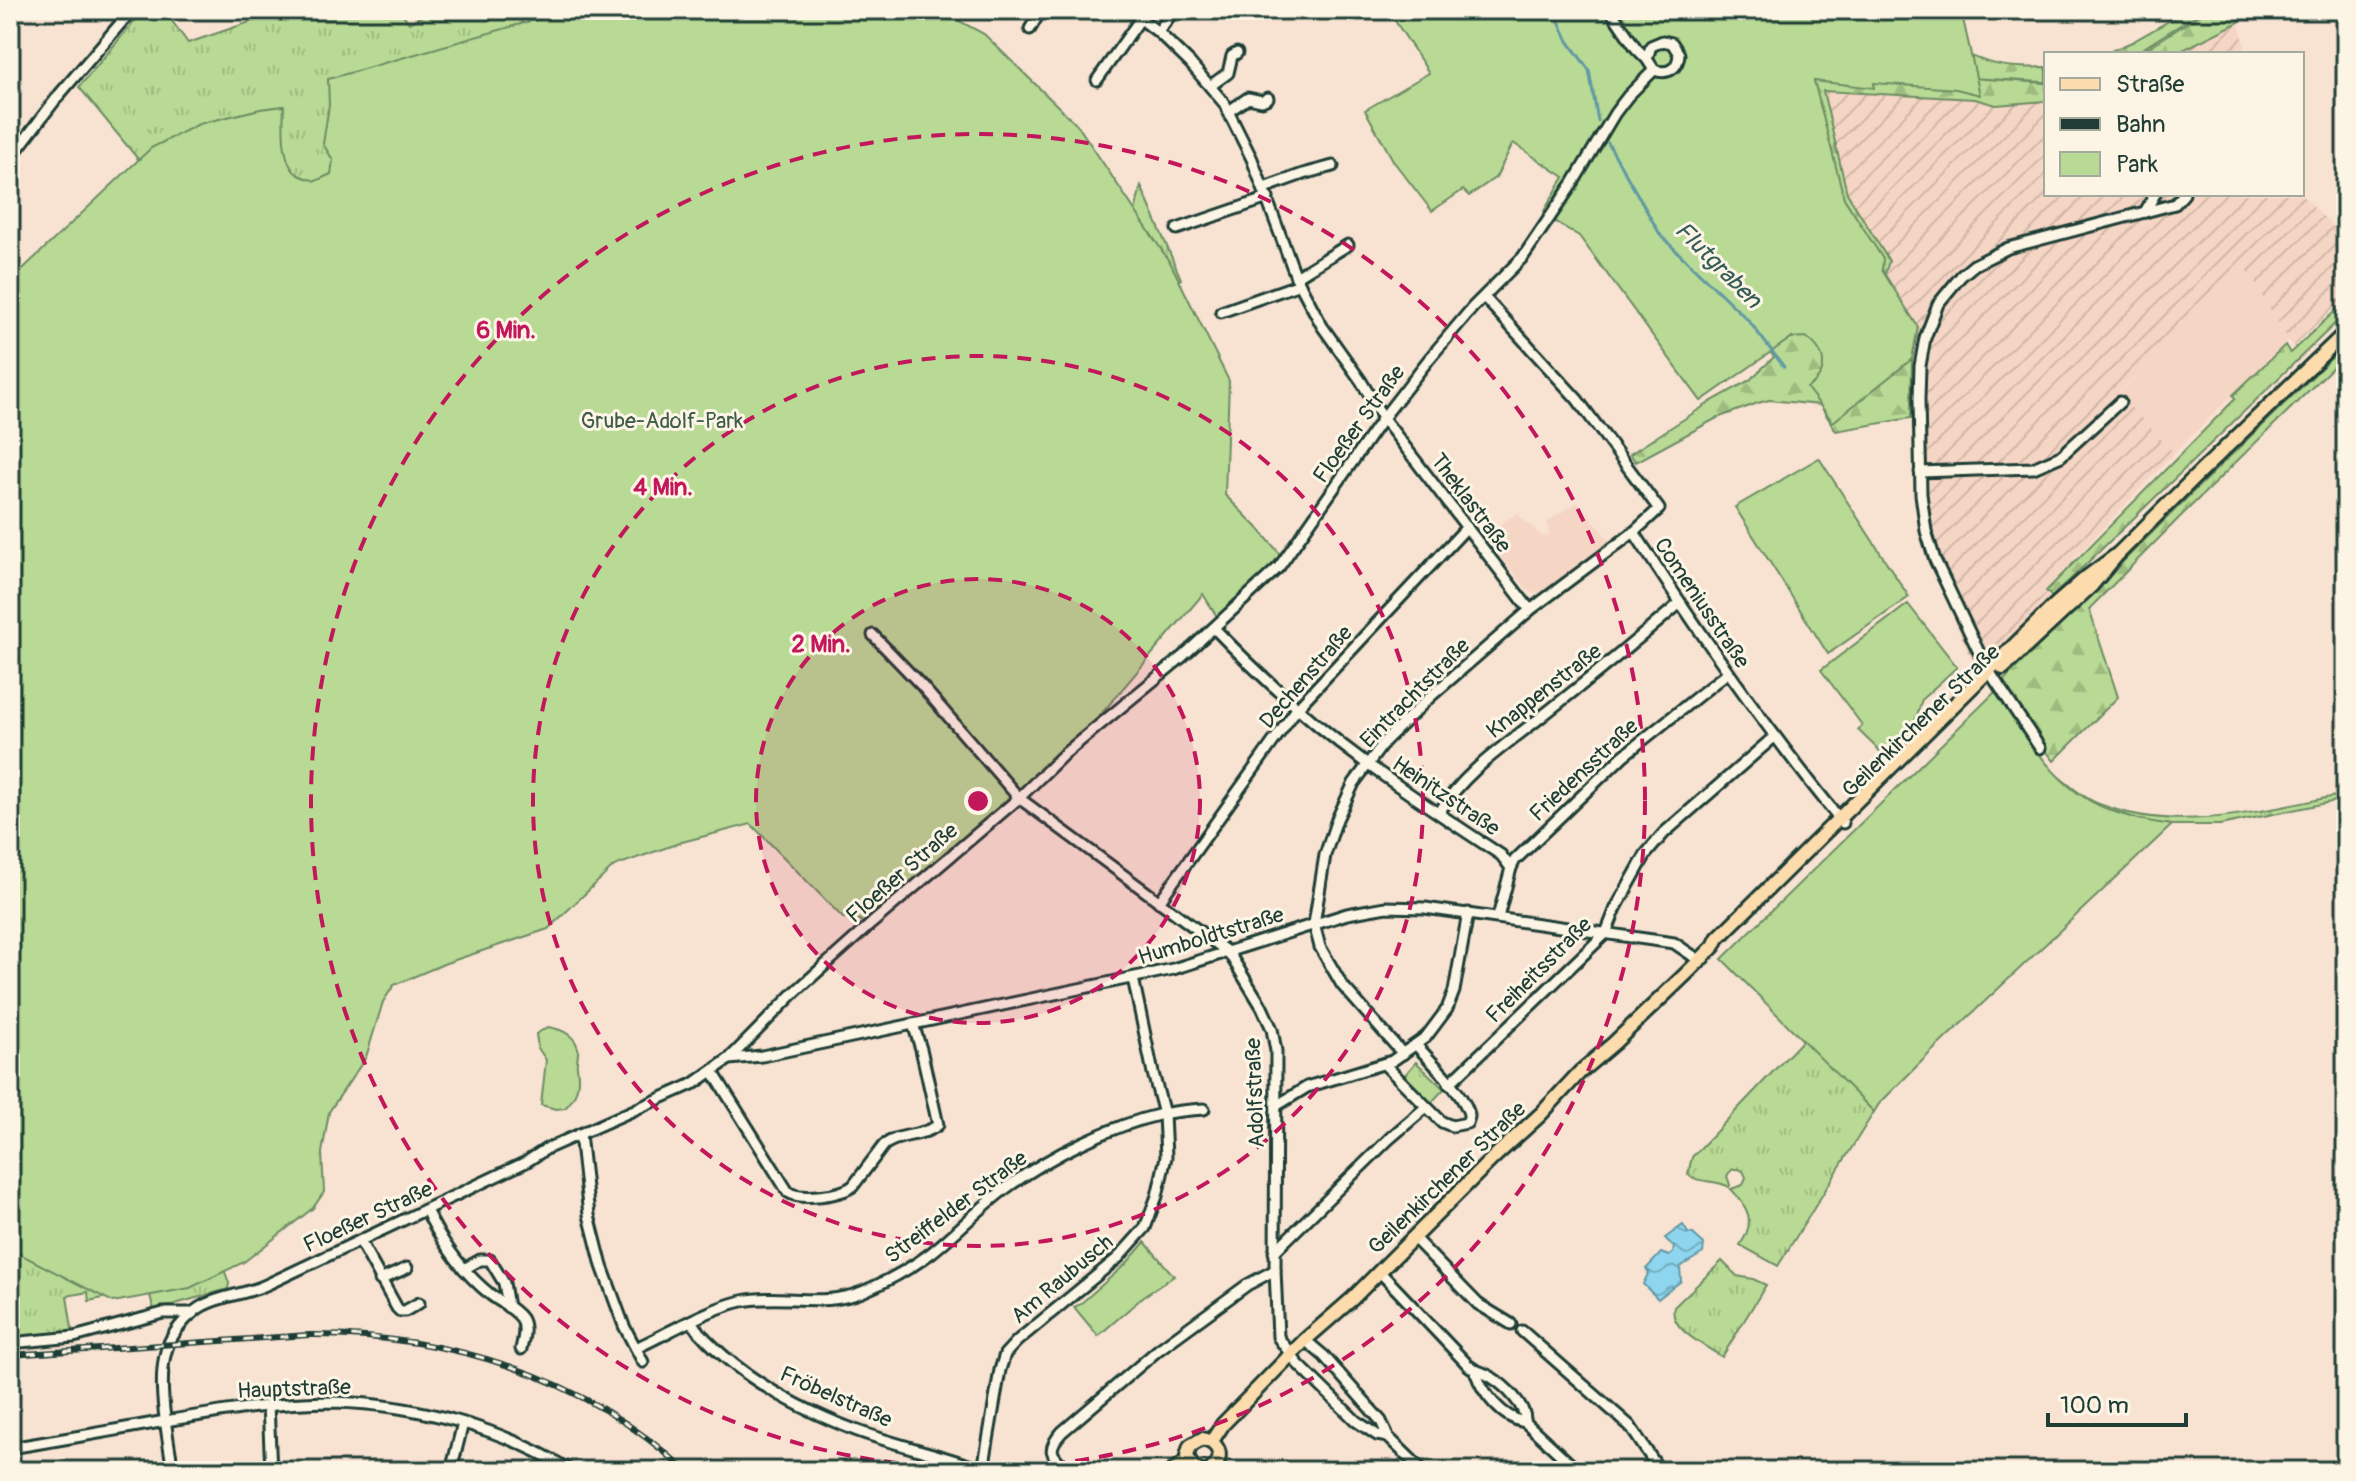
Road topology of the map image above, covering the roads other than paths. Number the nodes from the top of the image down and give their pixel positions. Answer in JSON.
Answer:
{"nodes":[{"id":1,"x":132,"y":10,"type":"edge"},
{"id":2,"x":1041,"y":10,"type":"edge"},
{"id":3,"x":1129,"y":10,"type":"edge"},
{"id":4,"x":1174,"y":10,"type":"edge"},
{"id":5,"x":1610,"y":10,"type":"edge"},
{"id":6,"x":1141,"y":18,"type":"junction"},
{"id":7,"x":1030,"y":29,"type":"dead end"},
{"id":8,"x":1158,"y":32,"type":"junction"},
{"id":9,"x":1237,"y":53,"type":"dead end"},
{"id":10,"x":1647,"y":59,"type":"junction"},
{"id":11,"x":1654,"y":70,"type":"junction"},
{"id":12,"x":1097,"y":80,"type":"dead end"},
{"id":13,"x":1210,"y":86,"type":"junction"},
{"id":14,"x":1268,"y":98,"type":"dead end"},
{"id":15,"x":1229,"y":111,"type":"junction"},
{"id":16,"x":10,"y":159,"type":"edge"},
{"id":17,"x":1333,"y":166,"type":"dead end"},
{"id":18,"x":1266,"y":193,"type":"junction"},
{"id":19,"x":2154,"y":196,"type":"edge"},
{"id":20,"x":2182,"y":196,"type":"edge"},
{"id":21,"x":2145,"y":212,"type":"junction"},
{"id":22,"x":1177,"y":229,"type":"dead end"},
{"id":23,"x":1348,"y":245,"type":"dead end"},
{"id":24,"x":1298,"y":280,"type":"junction"},
{"id":25,"x":1484,"y":297,"type":"junction"},
{"id":26,"x":1221,"y":312,"type":"dead end"},
{"id":27,"x":2346,"y":332,"type":"edge"},
{"id":28,"x":2120,"y":402,"type":"dead end"},
{"id":29,"x":1383,"y":418,"type":"junction"},
{"id":30,"x":1920,"y":472,"type":"junction"},
{"id":31,"x":1467,"y":527,"type":"junction"},
{"id":32,"x":1634,"y":532,"type":"junction"},
{"id":33,"x":1680,"y":603,"type":"junction"},
{"id":34,"x":1530,"y":610,"type":"junction"},
{"id":35,"x":1214,"y":628,"type":"junction"},
{"id":36,"x":873,"y":635,"type":"dead end"},
{"id":37,"x":1727,"y":673,"type":"junction"},
{"id":38,"x":1991,"y":674,"type":"junction"},
{"id":39,"x":1298,"y":707,"type":"junction"},
{"id":40,"x":1774,"y":737,"type":"junction"},
{"id":41,"x":2040,"y":748,"type":"dead end"},
{"id":42,"x":1368,"y":765,"type":"junction"},
{"id":43,"x":1019,"y":798,"type":"junction"},
{"id":44,"x":1439,"y":813,"type":"junction"},
{"id":45,"x":1841,"y":821,"type":"junction"},
{"id":46,"x":1511,"y":868,"type":"junction"},
{"id":47,"x":1159,"y":902,"type":"junction"},
{"id":48,"x":1468,"y":913,"type":"junction"},
{"id":49,"x":1498,"y":917,"type":"junction"},
{"id":50,"x":1314,"y":924,"type":"junction"},
{"id":51,"x":1606,"y":933,"type":"junction"},
{"id":52,"x":1229,"y":953,"type":"junction"},
{"id":53,"x":1699,"y":960,"type":"junction"},
{"id":54,"x":1133,"y":978,"type":"junction"},
{"id":55,"x":913,"y":1024,"type":"junction"},
{"id":56,"x":1416,"y":1045,"type":"junction"},
{"id":57,"x":1403,"y":1054,"type":"junction"},
{"id":58,"x":729,"y":1059,"type":"junction"},
{"id":59,"x":1384,"y":1064,"type":"junction"},
{"id":60,"x":713,"y":1072,"type":"junction"},
{"id":61,"x":1449,"y":1084,"type":"junction"},
{"id":62,"x":1276,"y":1106,"type":"junction"},
{"id":63,"x":1425,"y":1108,"type":"junction"},
{"id":64,"x":1204,"y":1109,"type":"dead end"},
{"id":65,"x":1164,"y":1114,"type":"junction"},
{"id":66,"x":580,"y":1134,"type":"junction"},
{"id":67,"x":426,"y":1210,"type":"junction"},
{"id":68,"x":1413,"y":1237,"type":"junction"},
{"id":69,"x":360,"y":1241,"type":"junction"},
{"id":70,"x":1274,"y":1252,"type":"junction"},
{"id":71,"x":407,"y":1268,"type":"dead end"},
{"id":72,"x":464,"y":1269,"type":"junction"},
{"id":73,"x":1275,"y":1270,"type":"junction"},
{"id":74,"x":1379,"y":1271,"type":"junction"},
{"id":75,"x":380,"y":1280,"type":"junction"},
{"id":76,"x":419,"y":1303,"type":"dead end"},
{"id":77,"x":508,"y":1307,"type":"junction"},
{"id":78,"x":193,"y":1313,"type":"junction"},
{"id":79,"x":691,"y":1322,"type":"junction"},
{"id":80,"x":1511,"y":1324,"type":"dead end"},
{"id":81,"x":1522,"y":1331,"type":"dead end"},
{"id":82,"x":1305,"y":1340,"type":"junction"},
{"id":83,"x":10,"y":1343,"type":"edge"},
{"id":84,"x":636,"y":1348,"type":"junction"},
{"id":85,"x":521,"y":1349,"type":"dead end"},
{"id":86,"x":1291,"y":1355,"type":"junction"},
{"id":87,"x":643,"y":1362,"type":"dead end"},
{"id":88,"x":1476,"y":1373,"type":"junction"},
{"id":89,"x":268,"y":1405,"type":"junction"},
{"id":90,"x":166,"y":1421,"type":"junction"},
{"id":91,"x":1525,"y":1422,"type":"junction"},
{"id":92,"x":463,"y":1423,"type":"junction"},
{"id":93,"x":1388,"y":1437,"type":"junction"},
{"id":94,"x":1212,"y":1441,"type":"junction"},
{"id":95,"x":10,"y":1448,"type":"edge"},
{"id":96,"x":1188,"y":1460,"type":"junction"},
{"id":97,"x":984,"y":1470,"type":"edge"},
{"id":98,"x":1215,"y":1470,"type":"edge"},
{"id":99,"x":173,"y":1471,"type":"edge"},
{"id":100,"x":271,"y":1471,"type":"edge"},
{"id":101,"x":451,"y":1471,"type":"edge"},
{"id":102,"x":571,"y":1471,"type":"edge"},
{"id":103,"x":1068,"y":1471,"type":"edge"},
{"id":104,"x":1173,"y":1471,"type":"edge"},
{"id":105,"x":1199,"y":1471,"type":"edge"},
{"id":106,"x":1423,"y":1471,"type":"edge"},
{"id":107,"x":1578,"y":1471,"type":"edge"},
{"id":108,"x":1660,"y":1471,"type":"edge"}],
"edges":[{"from":1,"to":16,"type":"street"},
{"from":2,"to":7,"type":"street"},
{"from":3,"to":6,"type":"street","name":"Theklastraße"},
{"from":4,"to":8,"type":"street"},
{"from":5,"to":10,"type":"street"},
{"from":6,"to":8,"type":"street","name":"Theklastraße"},
{"from":6,"to":12,"type":"street"},
{"from":8,"to":13,"type":"street","name":"Theklastraße"},
{"from":9,"to":13,"type":"street"},
{"from":10,"to":11,"type":"street"},
{"from":10,"to":11,"type":"street","name":"Floeßer Straße"},
{"from":11,"to":25,"type":"street","name":"Floeßer Straße"},
{"from":13,"to":15,"type":"street","name":"Theklastraße"},
{"from":14,"to":15,"type":"street"},
{"from":15,"to":18,"type":"street","name":"Theklastraße"},
{"from":17,"to":18,"type":"street"},
{"from":18,"to":22,"type":"street"},
{"from":18,"to":24,"type":"street","name":"Theklastraße"},
{"from":19,"to":21,"type":"street"},
{"from":20,"to":21,"type":"street"},
{"from":21,"to":30,"type":"street"},
{"from":23,"to":24,"type":"street"},
{"from":24,"to":26,"type":"street"},
{"from":24,"to":29,"type":"street","name":"Theklastraße"},
{"from":25,"to":29,"type":"street","name":"Floeßer Straße"},
{"from":25,"to":32,"type":"street","name":"Comeniusstraße"},
{"from":27,"to":38,"type":"main road","name":"Geilenkirchener Straße"},
{"from":28,"to":30,"type":"street"},
{"from":29,"to":31,"type":"street","name":"Theklastraße"},
{"from":29,"to":35,"type":"street","name":"Floeßer Straße"},
{"from":30,"to":38,"type":"street"},
{"from":31,"to":34,"type":"street","name":"Theklastraße"},
{"from":31,"to":39,"type":"street","name":"Dechenstraße"},
{"from":32,"to":33,"type":"street","name":"Comeniusstraße"},
{"from":32,"to":34,"type":"street","name":"Eintrachtstraße"},
{"from":33,"to":37,"type":"street","name":"Comeniusstraße"},
{"from":33,"to":44,"type":"street","name":"Knappenstraße"},
{"from":34,"to":42,"type":"street","name":"Eintrachtstraße"},
{"from":35,"to":39,"type":"street","name":"Heinitzstraße"},
{"from":35,"to":43,"type":"street","name":"Floeßer Straße"},
{"from":36,"to":43,"type":"street","name":"Adolfstraße"},
{"from":37,"to":40,"type":"street","name":"Comeniusstraße"},
{"from":37,"to":46,"type":"street","name":"Friedensstraße"},
{"from":38,"to":41,"type":"street"},
{"from":38,"to":45,"type":"main road","name":"Geilenkirchener Straße"},
{"from":39,"to":42,"type":"street","name":"Heinitzstraße"},
{"from":39,"to":47,"type":"street","name":"Dechenstraße"},
{"from":40,"to":45,"type":"street","name":"Comeniusstraße"},
{"from":40,"to":51,"type":"street","name":"Freiheitsstraße"},
{"from":42,"to":44,"type":"street","name":"Heinitzstraße"},
{"from":42,"to":50,"type":"street","name":"Eintrachtstraße"},
{"from":43,"to":47,"type":"street","name":"Adolfstraße"},
{"from":43,"to":58,"type":"street","name":"Floeßer Straße"},
{"from":44,"to":46,"type":"street","name":"Heinitzstraße"},
{"from":45,"to":53,"type":"main road","name":"Geilenkirchener Straße"},
{"from":46,"to":49,"type":"street","name":"Friedensstraße"},
{"from":47,"to":52,"type":"street","name":"Adolfstraße"},
{"from":48,"to":49,"type":"street","name":"Humboldtstraße"},
{"from":48,"to":50,"type":"street","name":"Humboldtstraße"},
{"from":48,"to":56,"type":"street"},
{"from":49,"to":51,"type":"street","name":"Humboldtstraße"},
{"from":50,"to":52,"type":"street","name":"Humboldtstraße"},
{"from":50,"to":57,"type":"street","name":"Eintrachtstraße"},
{"from":51,"to":53,"type":"street","name":"Humboldtstraße"},
{"from":51,"to":61,"type":"street","name":"Freiheitsstraße"},
{"from":52,"to":54,"type":"street","name":"Humboldtstraße"},
{"from":52,"to":62,"type":"street","name":"Adolfstraße"},
{"from":53,"to":68,"type":"main road","name":"Geilenkirchener Straße"},
{"from":54,"to":55,"type":"street","name":"Humboldtstraße"},
{"from":54,"to":65,"type":"street","name":"Am Raubusch"},
{"from":55,"to":58,"type":"street","name":"Humboldtstraße"},
{"from":55,"to":60,"type":"street"},
{"from":56,"to":57,"type":"street"},
{"from":56,"to":61,"type":"street"},
{"from":57,"to":59,"type":"street"},
{"from":58,"to":60,"type":"street","name":"Floeßer Straße"},
{"from":59,"to":62,"type":"street"},
{"from":59,"to":63,"type":"street"},
{"from":60,"to":66,"type":"street","name":"Floeßer Straße"},
{"from":61,"to":63,"type":"street"},
{"from":62,"to":70,"type":"street","name":"Adolfstraße"},
{"from":63,"to":70,"type":"street"},
{"from":64,"to":65,"type":"street","name":"Streiffelder Straße"},
{"from":65,"to":79,"type":"street","name":"Streiffelder Straße"},
{"from":65,"to":97,"type":"street","name":"Am Raubusch"},
{"from":66,"to":67,"type":"street","name":"Floeßer Straße"},
{"from":66,"to":84,"type":"street"},
{"from":67,"to":69,"type":"street","name":"Floeßer Straße"},
{"from":67,"to":72,"type":"street"},
{"from":68,"to":74,"type":"main road","name":"Geilenkirchener Straße"},
{"from":68,"to":80,"type":"street"},
{"from":69,"to":75,"type":"street"},
{"from":69,"to":78,"type":"street","name":"Floeßer Straße"},
{"from":70,"to":73,"type":"street","name":"Adolfstraße"},
{"from":71,"to":75,"type":"street"},
{"from":72,"to":77,"type":"street"},
{"from":72,"to":77,"type":"street"},
{"from":73,"to":86,"type":"street","name":"Adolfstraße"},
{"from":73,"to":103,"type":"street"},
{"from":74,"to":82,"type":"main road","name":"Geilenkirchener Straße"},
{"from":74,"to":88,"type":"street"},
{"from":75,"to":76,"type":"street"},
{"from":77,"to":85,"type":"street"},
{"from":78,"to":83,"type":"street"},
{"from":78,"to":90,"type":"street","name":"Floeßer Straße"},
{"from":79,"to":84,"type":"street","name":"Streiffelder Straße"},
{"from":79,"to":97,"type":"street","name":"Fröbelstraße"},
{"from":81,"to":108,"type":"street"},
{"from":82,"to":86,"type":"main road","name":"Geilenkirchener Straße"},
{"from":82,"to":93,"type":"street"},
{"from":84,"to":87,"type":"street"},
{"from":86,"to":93,"type":"street"},
{"from":86,"to":94,"type":"main road","name":"Geilenkirchener Straße"},
{"from":88,"to":91,"type":"street"},
{"from":88,"to":91,"type":"street"},
{"from":89,"to":90,"type":"street","name":"Hauptstraße"},
{"from":89,"to":92,"type":"street","name":"Hauptstraße"},
{"from":89,"to":100,"type":"street"},
{"from":90,"to":95,"type":"street","name":"Hauptstraße"},
{"from":90,"to":99,"type":"street","name":"Floeßer Straße"},
{"from":91,"to":107,"type":"street"},
{"from":92,"to":101,"type":"street"},
{"from":92,"to":102,"type":"street","name":"Hauptstraße"},
{"from":93,"to":106,"type":"street"},
{"from":94,"to":96,"type":"main road","name":"Geilenkirchener Straße"},
{"from":94,"to":98,"type":"main road"},
{"from":96,"to":104,"type":"main road"},
{"from":96,"to":105,"type":"main road"}]}
